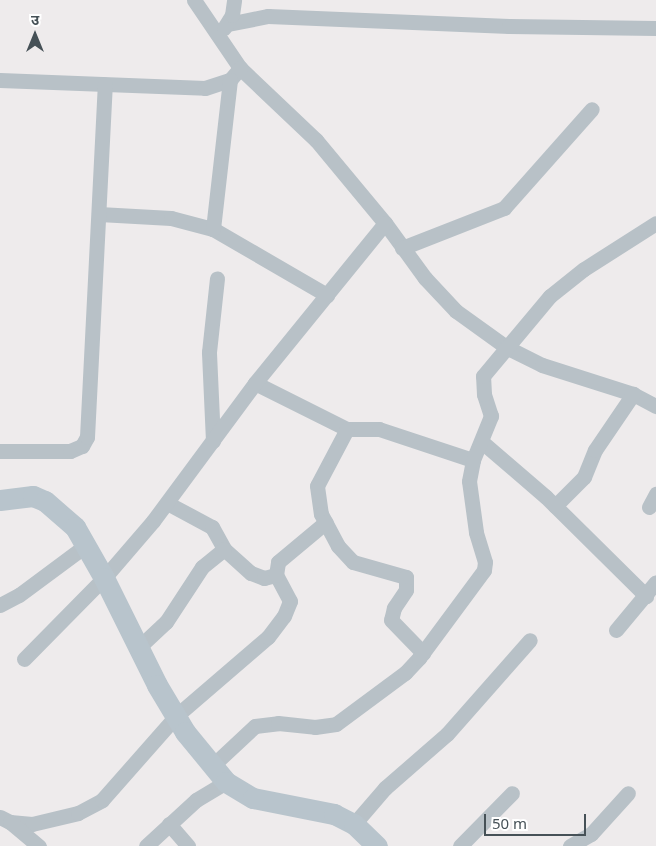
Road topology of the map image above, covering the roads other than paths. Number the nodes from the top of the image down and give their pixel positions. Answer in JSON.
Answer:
{"nodes":[{"id":1,"x":194,"y":0,"type":"edge"},
{"id":2,"x":234,"y":0,"type":"edge"},
{"id":3,"x":656,"y":28,"type":"edge"},
{"id":4,"x":224,"y":29,"type":"junction"},
{"id":5,"x":235,"y":74,"type":"junction"},
{"id":6,"x":0,"y":80,"type":"edge"},
{"id":7,"x":105,"y":84,"type":"junction"},
{"id":8,"x":592,"y":109,"type":"dead end"},
{"id":9,"x":99,"y":214,"type":"junction"},
{"id":10,"x":385,"y":223,"type":"junction"},
{"id":11,"x":654,"y":226,"type":"edge"},
{"id":12,"x":213,"y":229,"type":"junction"},
{"id":13,"x":402,"y":248,"type":"junction"},
{"id":14,"x":217,"y":278,"type":"dead end"},
{"id":15,"x":327,"y":295,"type":"junction"},
{"id":16,"x":506,"y":347,"type":"junction"},
{"id":17,"x":255,"y":383,"type":"junction"},
{"id":18,"x":633,"y":394,"type":"junction"},
{"id":19,"x":656,"y":406,"type":"edge"},
{"id":20,"x":346,"y":428,"type":"junction"},
{"id":21,"x":213,"y":441,"type":"junction"},
{"id":22,"x":482,"y":442,"type":"junction"},
{"id":23,"x":0,"y":452,"type":"edge"},
{"id":24,"x":473,"y":460,"type":"junction"},
{"id":25,"x":0,"y":500,"type":"edge"},
{"id":26,"x":167,"y":503,"type":"junction"},
{"id":27,"x":555,"y":506,"type":"junction"},
{"id":28,"x":326,"y":522,"type":"junction"},
{"id":29,"x":85,"y":546,"type":"junction"},
{"id":30,"x":224,"y":549,"type":"junction"},
{"id":31,"x":276,"y":575,"type":"junction"},
{"id":32,"x":104,"y":578,"type":"junction"},
{"id":33,"x":656,"y":582,"type":"edge"},
{"id":34,"x":646,"y":596,"type":"junction"},
{"id":35,"x":0,"y":605,"type":"edge"},
{"id":36,"x":616,"y":630,"type":"dead end"},
{"id":37,"x":530,"y":640,"type":"dead end"},
{"id":38,"x":138,"y":648,"type":"junction"},
{"id":39,"x":423,"y":653,"type":"junction"},
{"id":40,"x":24,"y":659,"type":"dead end"},
{"id":41,"x":176,"y":716,"type":"junction"},
{"id":42,"x":219,"y":775,"type":"junction"},
{"id":43,"x":628,"y":792,"type":"dead end"},
{"id":44,"x":512,"y":793,"type":"dead end"},
{"id":45,"x":5,"y":820,"type":"edge"},
{"id":46,"x":169,"y":824,"type":"junction"},
{"id":47,"x":354,"y":824,"type":"junction"},
{"id":48,"x":31,"y":844,"type":"edge"},
{"id":49,"x":146,"y":846,"type":"edge"},
{"id":50,"x":188,"y":846,"type":"edge"},
{"id":51,"x":377,"y":846,"type":"edge"},
{"id":52,"x":460,"y":846,"type":"edge"},
{"id":53,"x":570,"y":846,"type":"edge"}],
"edges":[{"from":1,"to":4,"type":"street"},
{"from":2,"to":4,"type":"street"},
{"from":3,"to":4,"type":"street"},
{"from":4,"to":5,"type":"street"},
{"from":5,"to":7,"type":"street"},
{"from":5,"to":10,"type":"street"},
{"from":5,"to":12,"type":"street"},
{"from":6,"to":7,"type":"street"},
{"from":7,"to":9,"type":"street"},
{"from":8,"to":13,"type":"street"},
{"from":9,"to":12,"type":"street"},
{"from":9,"to":23,"type":"street"},
{"from":10,"to":13,"type":"street"},
{"from":10,"to":15,"type":"street"},
{"from":11,"to":16,"type":"street"},
{"from":12,"to":15,"type":"street"},
{"from":13,"to":16,"type":"street"},
{"from":14,"to":21,"type":"street"},
{"from":15,"to":17,"type":"street"},
{"from":16,"to":18,"type":"street"},
{"from":16,"to":22,"type":"street"},
{"from":17,"to":20,"type":"street"},
{"from":17,"to":21,"type":"street"},
{"from":18,"to":19,"type":"street"},
{"from":18,"to":27,"type":"street"},
{"from":20,"to":24,"type":"street"},
{"from":20,"to":28,"type":"street"},
{"from":21,"to":26,"type":"street"},
{"from":22,"to":24,"type":"street"},
{"from":22,"to":27,"type":"street"},
{"from":24,"to":39,"type":"street"},
{"from":25,"to":29,"type":"street"},
{"from":26,"to":30,"type":"street"},
{"from":26,"to":32,"type":"street"},
{"from":27,"to":34,"type":"street"},
{"from":28,"to":31,"type":"street"},
{"from":28,"to":39,"type":"street"},
{"from":29,"to":32,"type":"street"},
{"from":29,"to":35,"type":"street"},
{"from":30,"to":31,"type":"street"},
{"from":30,"to":38,"type":"street"},
{"from":31,"to":41,"type":"street"},
{"from":32,"to":38,"type":"street"},
{"from":32,"to":40,"type":"street"},
{"from":33,"to":34,"type":"street"},
{"from":34,"to":36,"type":"street"},
{"from":37,"to":47,"type":"street"},
{"from":38,"to":41,"type":"street"},
{"from":39,"to":42,"type":"street"},
{"from":41,"to":42,"type":"street"},
{"from":41,"to":45,"type":"street"},
{"from":42,"to":46,"type":"street"},
{"from":42,"to":47,"type":"street"},
{"from":43,"to":53,"type":"street"},
{"from":44,"to":52,"type":"street"},
{"from":45,"to":48,"type":"street"},
{"from":46,"to":49,"type":"street"},
{"from":46,"to":50,"type":"street"},
{"from":47,"to":51,"type":"street"}]}
